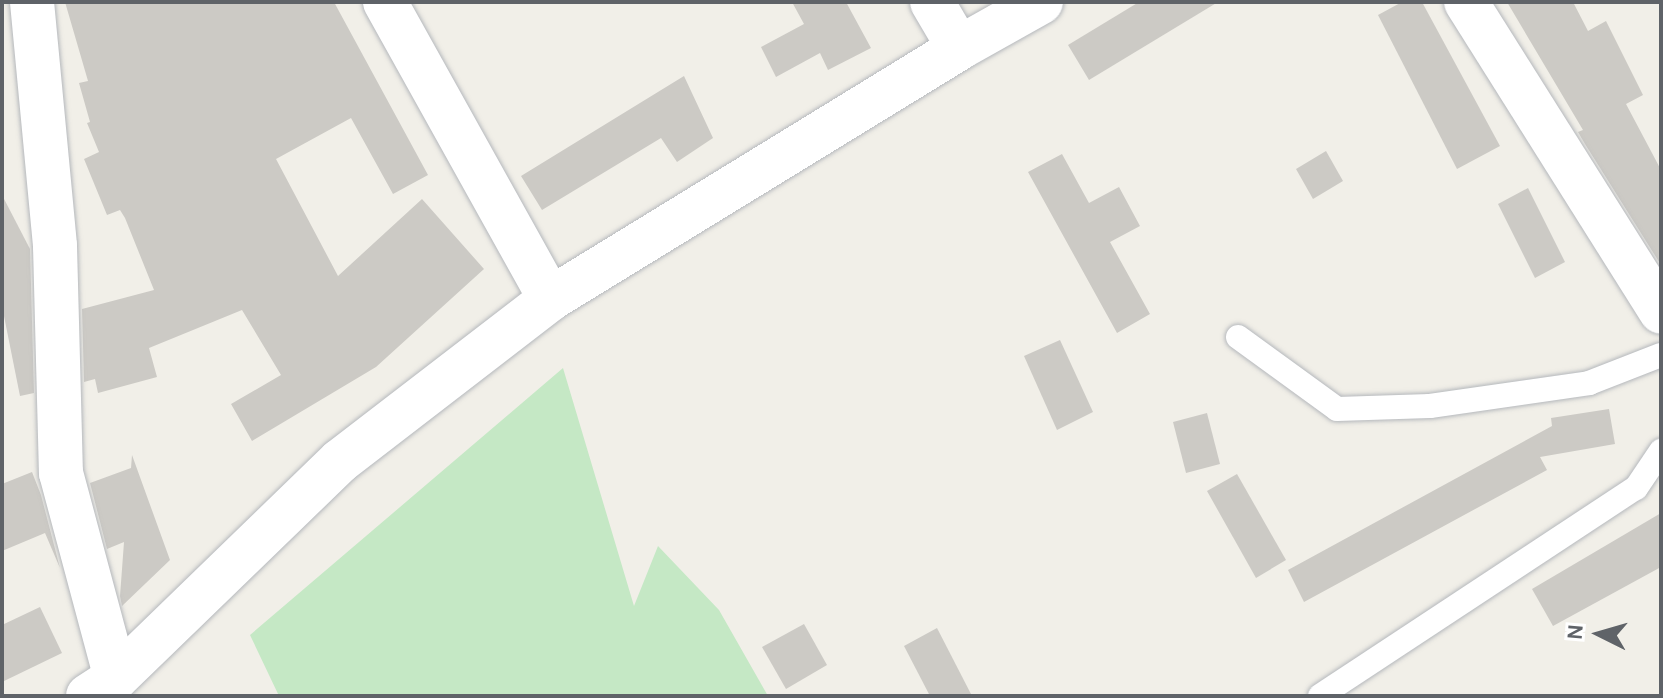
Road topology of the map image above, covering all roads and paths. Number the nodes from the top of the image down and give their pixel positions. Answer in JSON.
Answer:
{"nodes":[{"id":1,"x":32,"y":2,"type":"edge"},
{"id":2,"x":385,"y":2,"type":"edge"},
{"id":3,"x":932,"y":2,"type":"edge"},
{"id":4,"x":1041,"y":2,"type":"edge"},
{"id":5,"x":1466,"y":2,"type":"edge"},
{"id":6,"x":959,"y":48,"type":"junction"},
{"id":7,"x":550,"y":299,"type":"junction"},
{"id":8,"x":1661,"y":312,"type":"edge"},
{"id":9,"x":1238,"y":337,"type":"dead end"},
{"id":10,"x":1661,"y":355,"type":"edge"},
{"id":11,"x":1661,"y":451,"type":"edge"},
{"id":12,"x":102,"y":687,"type":"edge"},
{"id":13,"x":1320,"y":696,"type":"edge"}],
"edges":[{"from":1,"to":12,"type":"street"},
{"from":2,"to":7,"type":"street"},
{"from":3,"to":6,"type":"street"},
{"from":4,"to":6,"type":"street"},
{"from":5,"to":8,"type":"street"},
{"from":6,"to":7,"type":"street"},
{"from":7,"to":12,"type":"street"},
{"from":9,"to":10,"type":"lane"},
{"from":11,"to":13,"type":"lane"}]}
